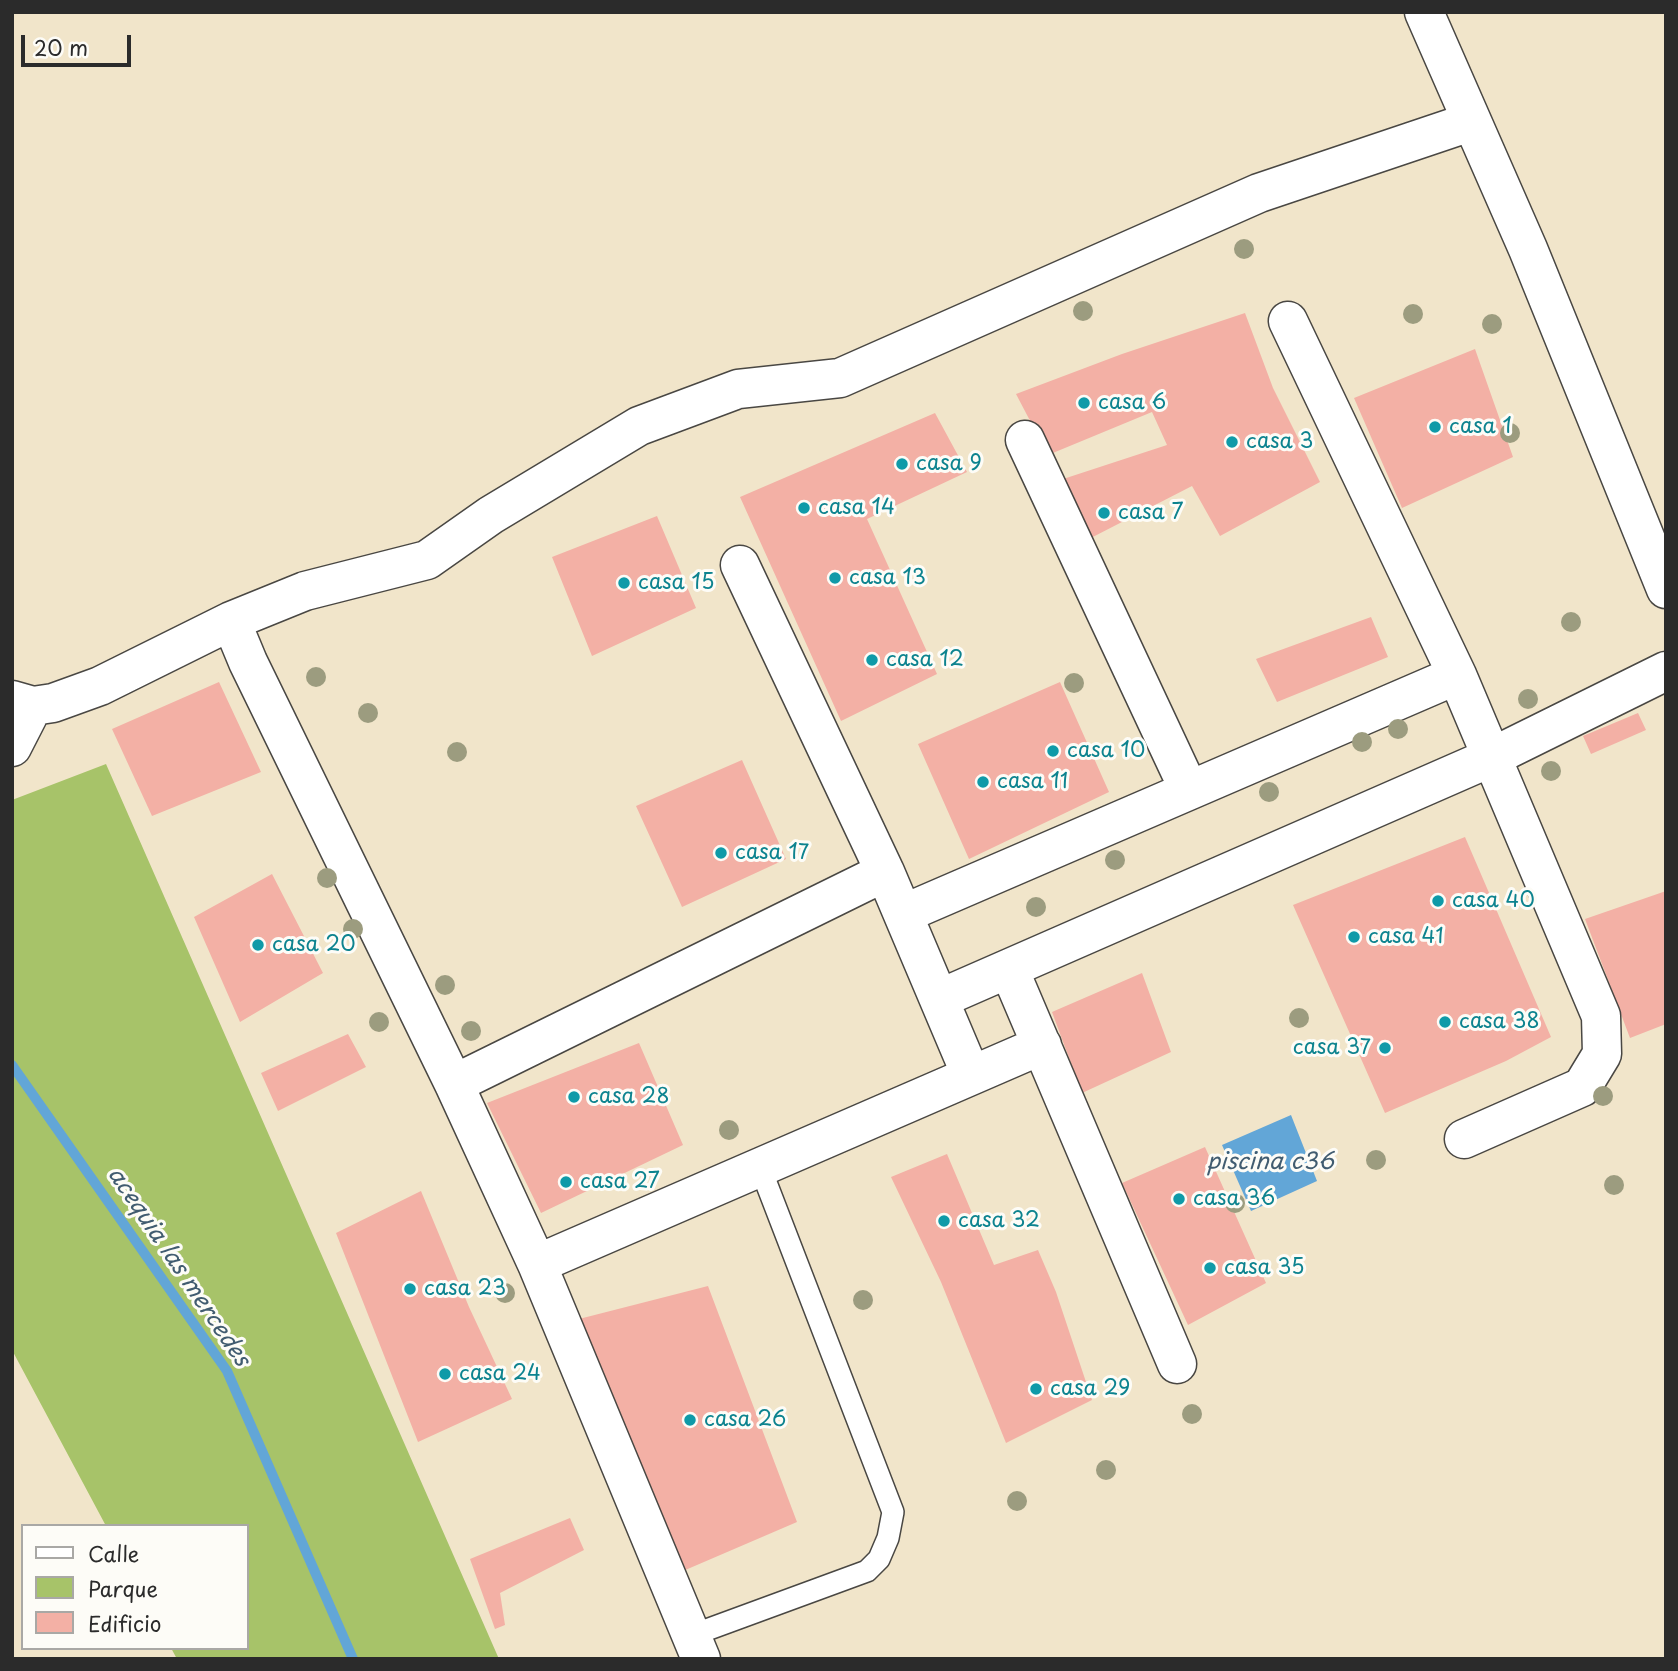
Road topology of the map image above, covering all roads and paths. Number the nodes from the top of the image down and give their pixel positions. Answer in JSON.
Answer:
{"nodes":[{"id":1,"x":1424,"y":12,"type":"edge"},
{"id":2,"x":1470,"y":122,"type":"junction"},
{"id":3,"x":1288,"y":321,"type":"dead end"},
{"id":4,"x":1025,"y":440,"type":"dead end"},
{"id":5,"x":740,"y":565,"type":"dead end"},
{"id":6,"x":1666,"y":589,"type":"edge"},
{"id":7,"x":231,"y":621,"type":"junction"},
{"id":8,"x":1666,"y":671,"type":"edge"},
{"id":9,"x":1457,"y":674,"type":"junction"},
{"id":10,"x":23,"y":703,"type":"edge"},
{"id":11,"x":12,"y":747,"type":"edge"},
{"id":12,"x":1492,"y":757,"type":"junction"},
{"id":13,"x":1189,"y":790,"type":"junction"},
{"id":14,"x":884,"y":872,"type":"junction"},
{"id":15,"x":903,"y":914,"type":"junction"},
{"id":16,"x":1009,"y":969,"type":"junction"},
{"id":17,"x":939,"y":999,"type":"junction"},
{"id":18,"x":1042,"y":1045,"type":"junction"},
{"id":19,"x":971,"y":1075,"type":"junction"},
{"id":20,"x":454,"y":1084,"type":"junction"},
{"id":21,"x":1464,"y":1139,"type":"dead end"},
{"id":22,"x":760,"y":1167,"type":"junction"},
{"id":23,"x":537,"y":1264,"type":"junction"},
{"id":24,"x":1177,"y":1364,"type":"dead end"},
{"id":25,"x":696,"y":1647,"type":"edge"}],
"edges":[{"from":1,"to":2,"type":"street"},
{"from":2,"to":6,"type":"street"},
{"from":2,"to":7,"type":"street"},
{"from":3,"to":9,"type":"street"},
{"from":4,"to":13,"type":"street"},
{"from":5,"to":14,"type":"street"},
{"from":7,"to":10,"type":"street"},
{"from":7,"to":20,"type":"street"},
{"from":8,"to":12,"type":"street"},
{"from":9,"to":12,"type":"street"},
{"from":9,"to":13,"type":"street"},
{"from":10,"to":11,"type":"street"},
{"from":12,"to":16,"type":"street"},
{"from":12,"to":21,"type":"street"},
{"from":13,"to":15,"type":"street"},
{"from":14,"to":15,"type":"street"},
{"from":14,"to":20,"type":"street"},
{"from":15,"to":17,"type":"street"},
{"from":16,"to":17,"type":"street"},
{"from":16,"to":18,"type":"street"},
{"from":17,"to":19,"type":"street"},
{"from":18,"to":19,"type":"street"},
{"from":18,"to":24,"type":"street"},
{"from":19,"to":22,"type":"street"},
{"from":20,"to":23,"type":"street"},
{"from":22,"to":23,"type":"street"},
{"from":22,"to":25,"type":"lane"},
{"from":23,"to":25,"type":"street"}]}
